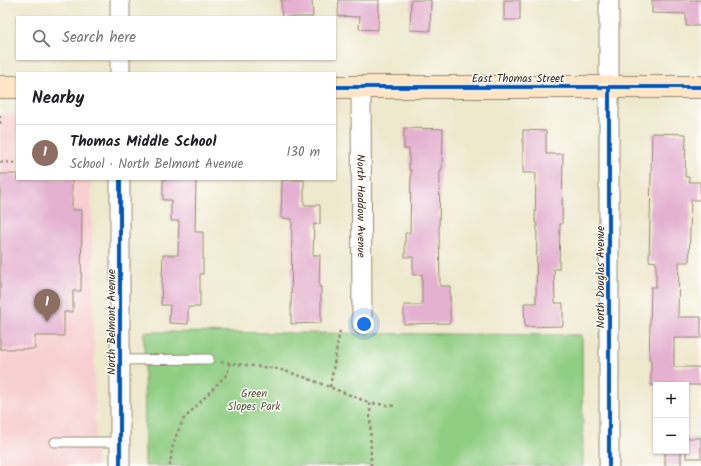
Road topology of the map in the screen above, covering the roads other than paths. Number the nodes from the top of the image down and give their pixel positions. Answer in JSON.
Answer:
{"nodes":[{"id":1,"x":120,"y":0,"type":"edge"},
{"id":2,"x":609,"y":0,"type":"edge"},
{"id":3,"x":120,"y":16,"type":"edge"},
{"id":4,"x":120,"y":60,"type":"edge"},
{"id":5,"x":120,"y":72,"type":"edge"},
{"id":6,"x":0,"y":87,"type":"edge"},
{"id":7,"x":16,"y":87,"type":"edge"},
{"id":8,"x":336,"y":87,"type":"edge"},
{"id":9,"x":361,"y":87,"type":"junction"},
{"id":10,"x":610,"y":87,"type":"junction"},
{"id":11,"x":701,"y":87,"type":"edge"},
{"id":12,"x":120,"y":180,"type":"edge"},
{"id":13,"x":362,"y":325,"type":"dead end"},
{"id":14,"x":209,"y":359,"type":"road end"},
{"id":15,"x":120,"y":360,"type":"junction"},
{"id":16,"x":55,"y":442,"type":"dead end"},
{"id":17,"x":120,"y":442,"type":"junction"},
{"id":18,"x":120,"y":466,"type":"edge"},
{"id":19,"x":609,"y":466,"type":"edge"}],
"edges":[{"from":1,"to":3,"type":"street"},
{"from":2,"to":10,"type":"street","name":"North Douglas Avenue"},
{"from":4,"to":5,"type":"street"},
{"from":6,"to":7,"type":"street"},
{"from":8,"to":9,"type":"street","name":"East Thomas Street"},
{"from":9,"to":10,"type":"street","name":"East Thomas Street"},
{"from":9,"to":13,"type":"street","name":"North Haddow Avenue"},
{"from":10,"to":11,"type":"street","name":"East Thomas Street"},
{"from":10,"to":19,"type":"street","name":"North Douglas Avenue"},
{"from":12,"to":15,"type":"street","name":"North Belmont Avenue"},
{"from":14,"to":15,"type":"lane"},
{"from":15,"to":17,"type":"street","name":"North Belmont Avenue"},
{"from":16,"to":17,"type":"lane"},
{"from":17,"to":18,"type":"street","name":"North Belmont Avenue"}]}
